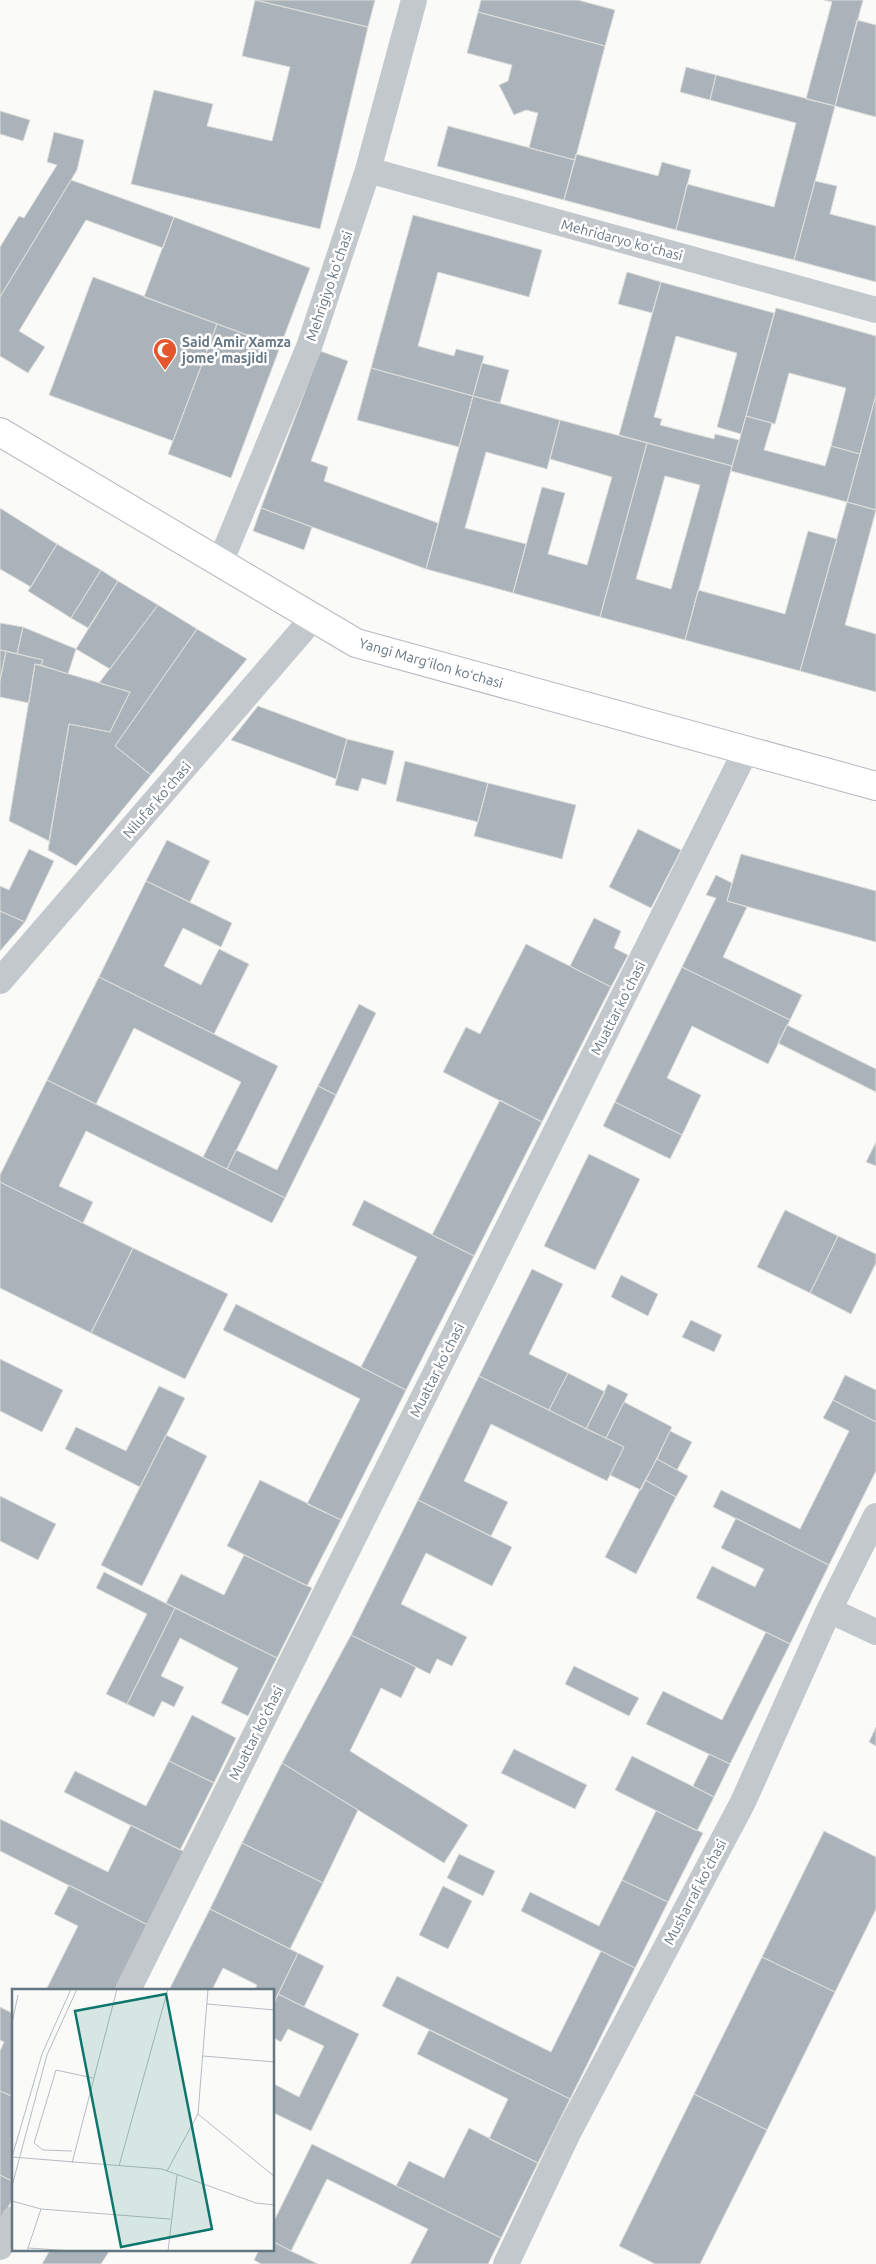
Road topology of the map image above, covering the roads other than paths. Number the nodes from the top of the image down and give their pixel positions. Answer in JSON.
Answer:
{"nodes":[{"id":1,"x":414,"y":0,"type":"edge"},
{"id":2,"x":368,"y":170,"type":"junction"},
{"id":3,"x":876,"y":310,"type":"edge"},
{"id":4,"x":0,"y":432,"type":"edge"},
{"id":5,"x":220,"y":563,"type":"junction"},
{"id":6,"x":313,"y":618,"type":"junction"},
{"id":7,"x":746,"y":750,"type":"junction"},
{"id":8,"x":876,"y":786,"type":"edge"},
{"id":9,"x":0,"y":981,"type":"edge"},
{"id":10,"x":876,"y":1516,"type":"edge"},
{"id":11,"x":829,"y":1610,"type":"junction"},
{"id":12,"x":876,"y":1632,"type":"edge"},
{"id":13,"x":128,"y":1989,"type":"edge"},
{"id":14,"x":12,"y":2223,"type":"edge"},
{"id":15,"x":0,"y":2246,"type":"edge"},
{"id":16,"x":506,"y":2264,"type":"edge"}],
"edges":[{"from":1,"to":2,"type":"street","name":"Mehrigiyo ko'chasi"},
{"from":2,"to":3,"type":"street","name":"Mehridaryo koʻchasi"},
{"from":2,"to":5,"type":"street","name":"Mehrigiyo ko'chasi"},
{"from":4,"to":5,"type":"main road","name":"Yangi Margʻilon koʻchasi"},
{"from":5,"to":6,"type":"main road","name":"Yangi Margʻilon koʻchasi"},
{"from":6,"to":7,"type":"main road","name":"Yangi Margʻilon koʻchasi"},
{"from":6,"to":9,"type":"street","name":"Nilufar koʻchasi"},
{"from":7,"to":8,"type":"main road","name":"Yangi Margʻilon koʻchasi"},
{"from":7,"to":13,"type":"street","name":"Muattar koʻchasi"},
{"from":10,"to":11,"type":"street","name":"Musharraf koʻchasi"},
{"from":11,"to":12,"type":"street"},
{"from":11,"to":16,"type":"street","name":"Musharraf koʻchasi"},
{"from":14,"to":15,"type":"street"}]}
